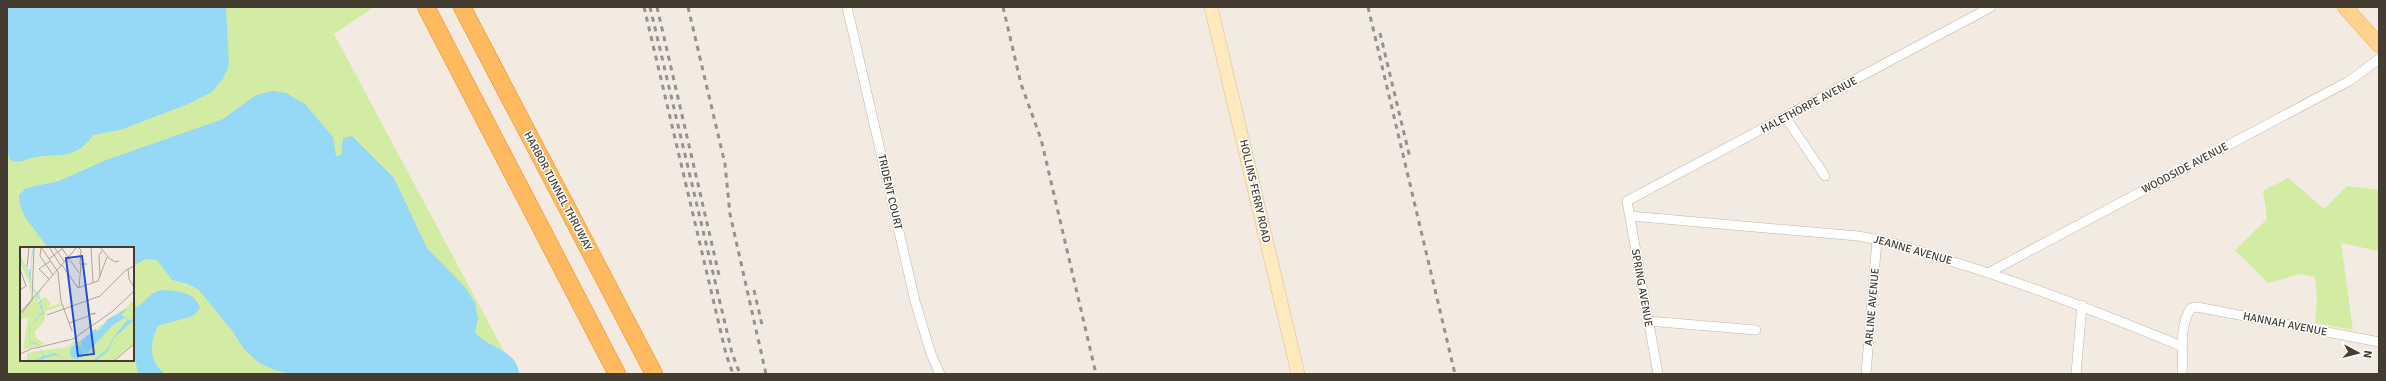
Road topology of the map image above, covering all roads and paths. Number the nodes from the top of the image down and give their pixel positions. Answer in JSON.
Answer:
{"nodes":[{"id":1,"x":426,"y":7,"type":"edge"},
{"id":2,"x":462,"y":7,"type":"edge"},
{"id":3,"x":846,"y":7,"type":"edge"},
{"id":4,"x":1211,"y":7,"type":"edge"},
{"id":5,"x":1991,"y":7,"type":"edge"},
{"id":6,"x":2345,"y":7,"type":"edge"},
{"id":7,"x":2379,"y":45,"type":"edge"},
{"id":8,"x":2379,"y":59,"type":"edge"},
{"id":9,"x":1786,"y":118,"type":"junction"},
{"id":10,"x":1825,"y":176,"type":"dead end"},
{"id":11,"x":1627,"y":201,"type":"joint"},
{"id":12,"x":1630,"y":216,"type":"junction"},
{"id":13,"x":1878,"y":240,"type":"junction"},
{"id":14,"x":1988,"y":273,"type":"junction"},
{"id":15,"x":2082,"y":305,"type":"junction"},
{"id":16,"x":1648,"y":322,"type":"junction"},
{"id":17,"x":1756,"y":330,"type":"dead end"},
{"id":18,"x":2379,"y":342,"type":"edge"},
{"id":19,"x":2181,"y":346,"type":"junction"},
{"id":20,"x":617,"y":374,"type":"edge"},
{"id":21,"x":654,"y":374,"type":"edge"},
{"id":22,"x":940,"y":374,"type":"edge"},
{"id":23,"x":1298,"y":374,"type":"edge"},
{"id":24,"x":1658,"y":374,"type":"edge"},
{"id":25,"x":1866,"y":374,"type":"edge"},
{"id":26,"x":2076,"y":374,"type":"edge"},
{"id":27,"x":2182,"y":374,"type":"edge"}],
"edges":[{"from":1,"to":20,"type":"highway"},
{"from":2,"to":21,"type":"highway","name":"HARBOR TUNNEL THRUWAY"},
{"from":3,"to":22,"type":"street","name":"TRIDENT COURT"},
{"from":4,"to":23,"type":"street","name":"HOLLINS FERRY ROAD"},
{"from":5,"to":9,"type":"street","name":"HALETHORPE AVENUE"},
{"from":6,"to":7,"type":"main road"},
{"from":8,"to":14,"type":"street","name":"WOODSIDE AVENUE"},
{"from":9,"to":10,"type":"street"},
{"from":9,"to":11,"type":"street","name":"HALETHORPE AVENUE"},
{"from":11,"to":12,"type":"street","name":"SPRING AVENUE"},
{"from":12,"to":13,"type":"street","name":"JEANNE AVENUE"},
{"from":12,"to":16,"type":"street","name":"SPRING AVENUE"},
{"from":13,"to":14,"type":"street","name":"JEANNE AVENUE"},
{"from":13,"to":25,"type":"street","name":"ARLINE AVENUE"},
{"from":14,"to":15,"type":"street","name":"JEANNE AVENUE"},
{"from":15,"to":19,"type":"street","name":"JEANNE AVENUE"},
{"from":15,"to":26,"type":"street"},
{"from":16,"to":17,"type":"street"},
{"from":16,"to":24,"type":"street","name":"SPRING AVENUE"},
{"from":18,"to":19,"type":"street","name":"HANNAH AVENUE"},
{"from":19,"to":27,"type":"street"}]}
